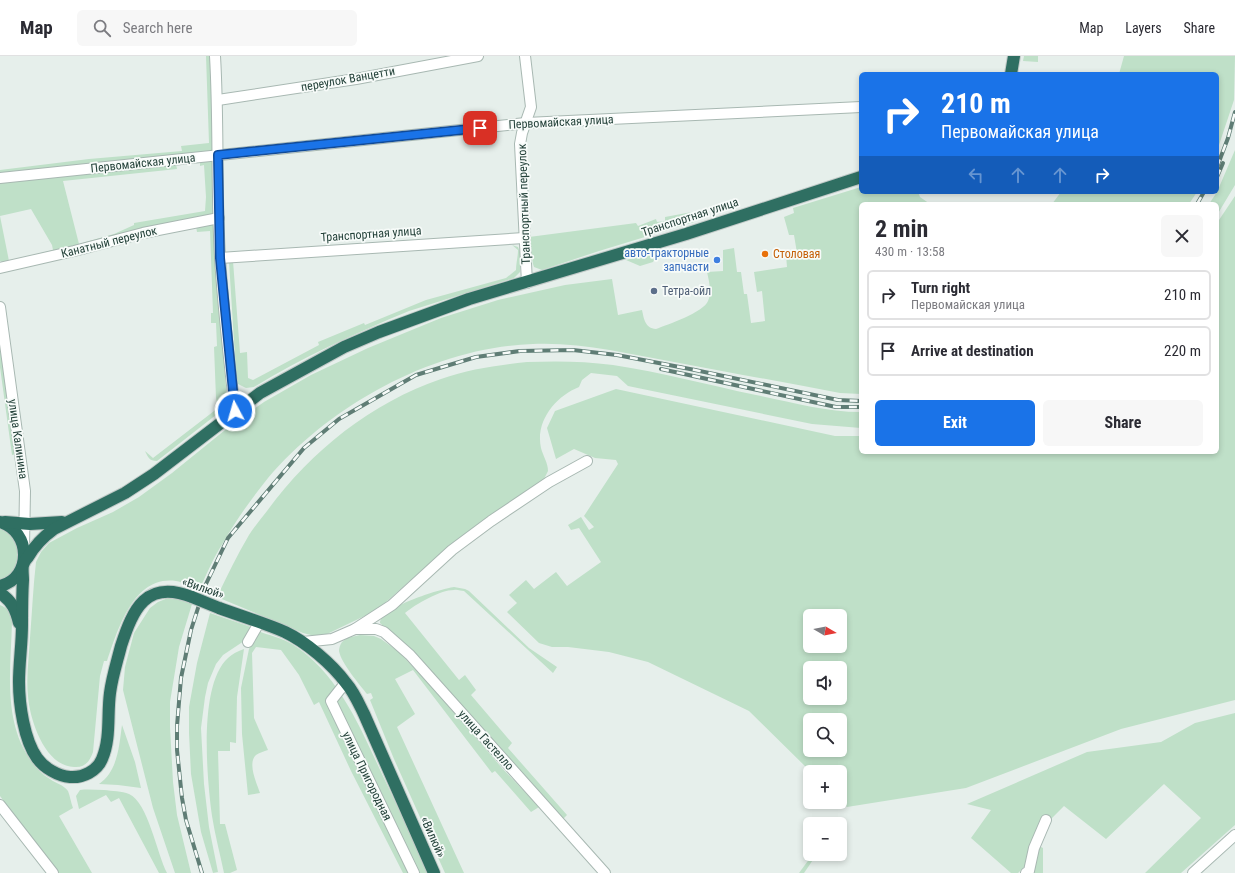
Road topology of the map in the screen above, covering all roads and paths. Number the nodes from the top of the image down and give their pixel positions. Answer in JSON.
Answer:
{"nodes":[{"id":1,"x":215,"y":56,"type":"edge"},
{"id":2,"x":478,"y":56,"type":"edge"},
{"id":3,"x":524,"y":56,"type":"edge"},
{"id":4,"x":1014,"y":56,"type":"edge"},
{"id":5,"x":1011,"y":72,"type":"edge"},
{"id":6,"x":218,"y":100,"type":"junction"},
{"id":7,"x":859,"y":107,"type":"edge"},
{"id":8,"x":526,"y":123,"type":"junction"},
{"id":9,"x":218,"y":155,"type":"junction"},
{"id":10,"x":0,"y":178,"type":"edge"},
{"id":11,"x":859,"y":178,"type":"edge"},
{"id":12,"x":218,"y":218,"type":"junction"},
{"id":13,"x":524,"y":238,"type":"junction"},
{"id":14,"x":220,"y":258,"type":"junction"},
{"id":15,"x":0,"y":268,"type":"edge"},
{"id":16,"x":527,"y":283,"type":"junction"},
{"id":17,"x":0,"y":307,"type":"edge"},
{"id":18,"x":235,"y":411,"type":"junction"},
{"id":19,"x":587,"y":461,"type":"dead end"},
{"id":20,"x":0,"y":521,"type":"edge"},
{"id":21,"x":70,"y":521,"type":"junction"},
{"id":22,"x":24,"y":524,"type":"junction"},
{"id":23,"x":24,"y":547,"type":"junction"},
{"id":24,"x":23,"y":565,"type":"junction"},
{"id":25,"x":0,"y":586,"type":"edge"},
{"id":26,"x":0,"y":593,"type":"edge"},
{"id":27,"x":259,"y":623,"type":"junction"},
{"id":28,"x":355,"y":628,"type":"junction"},
{"id":29,"x":22,"y":636,"type":"junction"},
{"id":30,"x":248,"y":642,"type":"dead end"},
{"id":31,"x":303,"y":642,"type":"junction"},
{"id":32,"x":346,"y":682,"type":"junction"},
{"id":33,"x":0,"y":805,"type":"edge"},
{"id":34,"x":1046,"y":820,"type":"dead end"},
{"id":35,"x":1235,"y":835,"type":"edge"},
{"id":36,"x":53,"y":873,"type":"edge"},
{"id":37,"x":414,"y":873,"type":"edge"},
{"id":38,"x":434,"y":873,"type":"edge"},
{"id":39,"x":605,"y":873,"type":"edge"},
{"id":40,"x":1026,"y":873,"type":"edge"},
{"id":41,"x":1193,"y":873,"type":"edge"}],
"edges":[{"from":1,"to":6,"type":"street"},
{"from":2,"to":6,"type":"street","name":"переулок Ванцетти"},
{"from":3,"to":8,"type":"street","name":"Транспортный переулок"},
{"from":4,"to":5,"type":"highway"},
{"from":6,"to":9,"type":"street"},
{"from":7,"to":8,"type":"street","name":"Первомайская улица"},
{"from":8,"to":9,"type":"street","name":"Первомайская улица"},
{"from":8,"to":13,"type":"street","name":"Транспортный переулок"},
{"from":9,"to":10,"type":"street","name":"Первомайская улица"},
{"from":9,"to":12,"type":"street"},
{"from":11,"to":16,"type":"highway","name":"Транспортная улица"},
{"from":12,"to":14,"type":"street"},
{"from":12,"to":15,"type":"street","name":"Канатный переулок"},
{"from":13,"to":14,"type":"street","name":"Транспортная улица"},
{"from":13,"to":16,"type":"street","name":"Транспортный переулок"},
{"from":14,"to":18,"type":"street"},
{"from":16,"to":18,"type":"highway","name":"Транспортная улица"},
{"from":17,"to":22,"type":"street","name":"улица Калинина"},
{"from":18,"to":21,"type":"highway","name":"Транспортная улица"},
{"from":19,"to":28,"type":"street"},
{"from":20,"to":22,"type":"highway"},
{"from":20,"to":23,"type":"highway"},
{"from":21,"to":22,"type":"highway"},
{"from":21,"to":24,"type":"highway","name":"Транспортная улица"},
{"from":22,"to":23,"type":"street","name":"улица Калинина"},
{"from":23,"to":24,"type":"highway"},
{"from":24,"to":25,"type":"highway","name":"Транспортная улица"},
{"from":24,"to":29,"type":"highway"},
{"from":26,"to":29,"type":"highway"},
{"from":27,"to":29,"type":"highway","name":"«Вилюй»","bridge":true},
{"from":27,"to":30,"type":"street"},
{"from":27,"to":31,"type":"highway","name":"«Вилюй»"},
{"from":28,"to":31,"type":"street"},
{"from":28,"to":39,"type":"street","name":"улица Гастелло"},
{"from":31,"to":32,"type":"highway","name":"«Вилюй»"},
{"from":32,"to":37,"type":"street","name":"улица Пригородная"},
{"from":32,"to":38,"type":"highway","name":"«Вилюй»"},
{"from":33,"to":36,"type":"street"},
{"from":34,"to":40,"type":"street"},
{"from":35,"to":41,"type":"street"}]}
